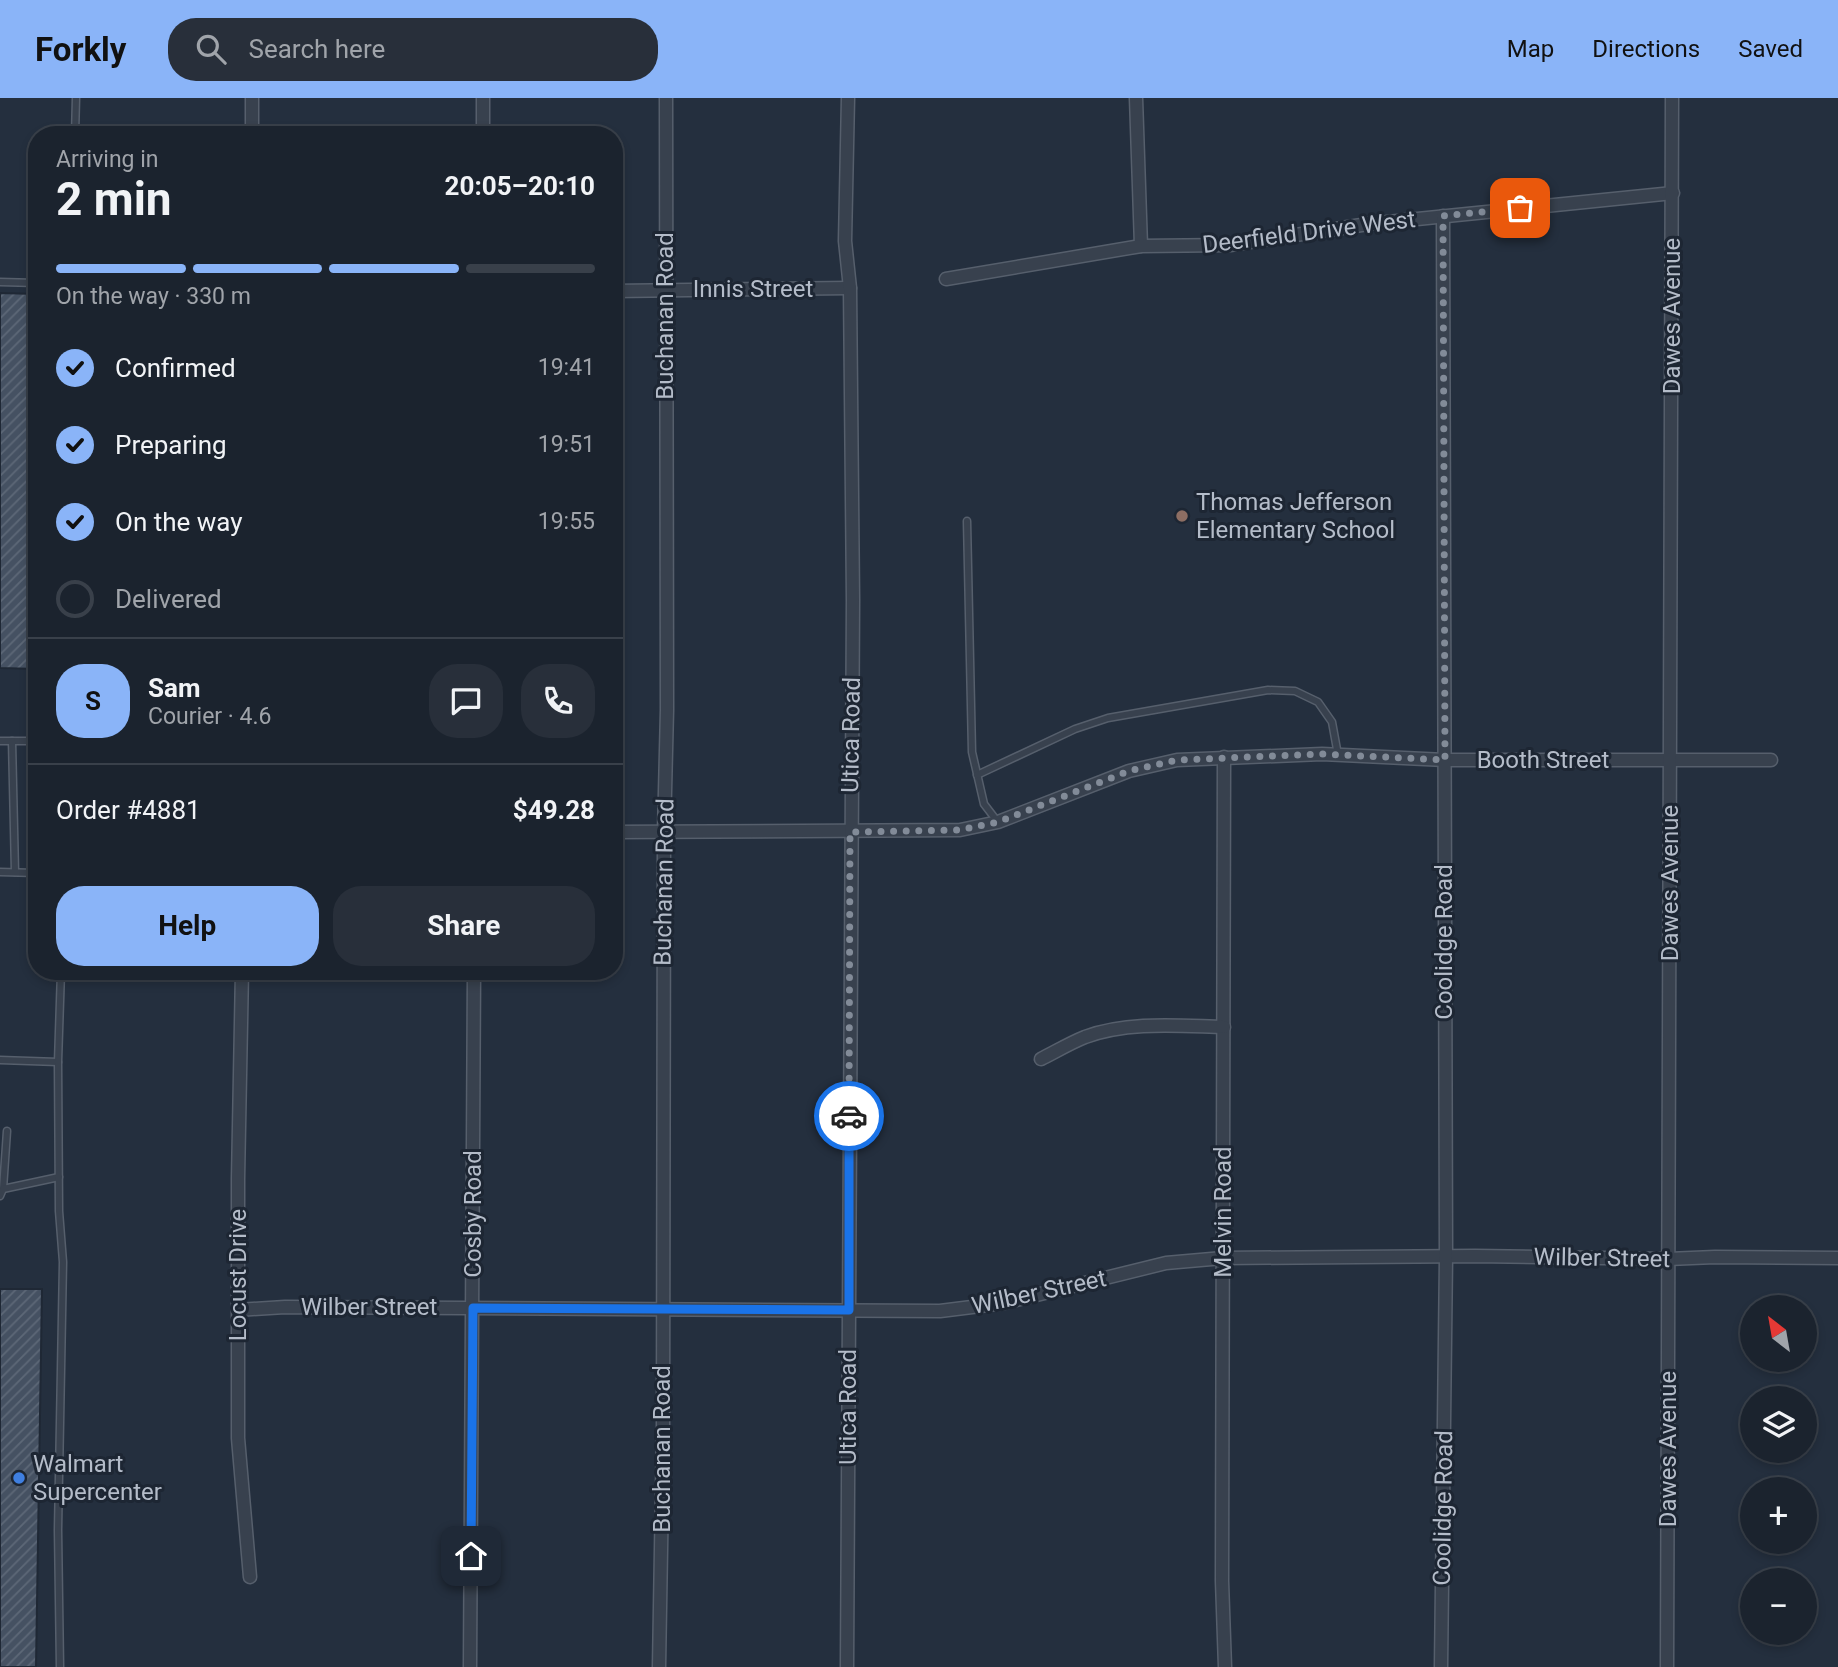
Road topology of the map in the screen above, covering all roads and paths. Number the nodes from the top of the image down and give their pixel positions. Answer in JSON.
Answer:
{"nodes":[{"id":1,"x":76,"y":98,"type":"edge"},
{"id":2,"x":252,"y":98,"type":"edge"},
{"id":3,"x":483,"y":98,"type":"edge"},
{"id":4,"x":666,"y":98,"type":"edge"},
{"id":5,"x":848,"y":98,"type":"edge"},
{"id":6,"x":1136,"y":98,"type":"edge"},
{"id":7,"x":1672,"y":98,"type":"edge"},
{"id":8,"x":75,"y":126,"type":"edge"},
{"id":9,"x":252,"y":126,"type":"edge"},
{"id":10,"x":484,"y":126,"type":"edge"},
{"id":11,"x":1672,"y":192,"type":"junction"},
{"id":12,"x":1443,"y":216,"type":"junction"},
{"id":13,"x":1141,"y":246,"type":"junction"},
{"id":14,"x":946,"y":279,"type":"dead end"},
{"id":15,"x":0,"y":282,"type":"edge"},
{"id":16,"x":28,"y":283,"type":"edge"},
{"id":17,"x":850,"y":288,"type":"junction"},
{"id":18,"x":665,"y":289,"type":"junction"},
{"id":19,"x":623,"y":290,"type":"edge"},
{"id":20,"x":967,"y":521,"type":"dead end"},
{"id":21,"x":0,"y":741,"type":"edge"},
{"id":22,"x":12,"y":741,"type":"junction"},
{"id":23,"x":28,"y":741,"type":"edge"},
{"id":24,"x":1338,"y":755,"type":"junction"},
{"id":25,"x":1224,"y":757,"type":"junction"},
{"id":26,"x":1445,"y":760,"type":"junction"},
{"id":27,"x":1671,"y":760,"type":"junction"},
{"id":28,"x":1771,"y":760,"type":"dead end"},
{"id":29,"x":977,"y":775,"type":"junction"},
{"id":30,"x":998,"y":822,"type":"junction"},
{"id":31,"x":623,"y":832,"type":"edge"},
{"id":32,"x":664,"y":832,"type":"junction"},
{"id":33,"x":850,"y":832,"type":"junction"},
{"id":34,"x":0,"y":872,"type":"edge"},
{"id":35,"x":15,"y":872,"type":"junction"},
{"id":36,"x":28,"y":873,"type":"edge"},
{"id":37,"x":61,"y":980,"type":"edge"},
{"id":38,"x":242,"y":980,"type":"edge"},
{"id":39,"x":474,"y":980,"type":"edge"},
{"id":40,"x":1224,"y":1027,"type":"junction"},
{"id":41,"x":1041,"y":1059,"type":"dead end"},
{"id":42,"x":0,"y":1060,"type":"edge"},
{"id":43,"x":58,"y":1062,"type":"junction"},
{"id":44,"x":7,"y":1130,"type":"dead end"},
{"id":45,"x":59,"y":1177,"type":"junction"},
{"id":46,"x":1,"y":1191,"type":"edge"},
{"id":47,"x":1446,"y":1257,"type":"junction"},
{"id":48,"x":1223,"y":1258,"type":"junction"},
{"id":49,"x":1838,"y":1258,"type":"edge"},
{"id":50,"x":1668,"y":1259,"type":"junction"},
{"id":51,"x":473,"y":1308,"type":"junction"},
{"id":52,"x":238,"y":1310,"type":"junction"},
{"id":53,"x":849,"y":1310,"type":"junction"},
{"id":54,"x":662,"y":1311,"type":"junction"},
{"id":55,"x":250,"y":1577,"type":"dead end"},
{"id":56,"x":60,"y":1667,"type":"edge"},
{"id":57,"x":470,"y":1667,"type":"edge"},
{"id":58,"x":659,"y":1667,"type":"edge"},
{"id":59,"x":846,"y":1667,"type":"edge"},
{"id":60,"x":1224,"y":1667,"type":"edge"},
{"id":61,"x":1441,"y":1667,"type":"edge"},
{"id":62,"x":1667,"y":1667,"type":"edge"}],
"edges":[{"from":1,"to":8,"type":"lane"},
{"from":2,"to":9,"type":"street"},
{"from":3,"to":10,"type":"street"},
{"from":4,"to":18,"type":"street","name":"Buchanan Road"},
{"from":5,"to":17,"type":"street","name":"Utica Road"},
{"from":6,"to":13,"type":"street"},
{"from":7,"to":11,"type":"street","name":"Dawes Avenue"},
{"from":11,"to":12,"type":"street","name":"Deerfield Drive West"},
{"from":11,"to":27,"type":"street","name":"Dawes Avenue"},
{"from":12,"to":13,"type":"street","name":"Deerfield Drive West"},
{"from":12,"to":26,"type":"street","name":"Coolidge Road"},
{"from":13,"to":14,"type":"street","name":"Deerfield Drive West"},
{"from":15,"to":16,"type":"lane"},
{"from":17,"to":18,"type":"street","name":"Innis Street"},
{"from":17,"to":33,"type":"street","name":"Utica Road"},
{"from":18,"to":19,"type":"street","name":"Innis Street"},
{"from":18,"to":32,"type":"street","name":"Buchanan Road"},
{"from":20,"to":29,"type":"lane"},
{"from":21,"to":22,"type":"lane"},
{"from":22,"to":23,"type":"lane"},
{"from":22,"to":35,"type":"lane"},
{"from":24,"to":25,"type":"street","name":"Booth Street"},
{"from":24,"to":26,"type":"street","name":"Booth Street"},
{"from":24,"to":29,"type":"lane"},
{"from":25,"to":30,"type":"street","name":"Booth Street"},
{"from":25,"to":40,"type":"street","name":"Melvin Road"},
{"from":26,"to":27,"type":"street","name":"Booth Street"},
{"from":26,"to":47,"type":"street","name":"Coolidge Road"},
{"from":27,"to":28,"type":"street","name":"Booth Street"},
{"from":27,"to":50,"type":"street","name":"Dawes Avenue"},
{"from":29,"to":30,"type":"lane"},
{"from":30,"to":33,"type":"street","name":"Booth Street"},
{"from":31,"to":32,"type":"street","name":"Booth Street"},
{"from":32,"to":33,"type":"street","name":"Booth Street"},
{"from":32,"to":54,"type":"street","name":"Buchanan Road"},
{"from":33,"to":53,"type":"street","name":"Utica Road"},
{"from":34,"to":35,"type":"lane"},
{"from":35,"to":36,"type":"lane"},
{"from":37,"to":43,"type":"lane"},
{"from":38,"to":52,"type":"street","name":"Locust Drive"},
{"from":39,"to":51,"type":"street","name":"Cosby Road"},
{"from":40,"to":41,"type":"street"},
{"from":40,"to":48,"type":"street","name":"Melvin Road"},
{"from":42,"to":43,"type":"lane"},
{"from":43,"to":45,"type":"lane"},
{"from":44,"to":46,"type":"lane"},
{"from":45,"to":46,"type":"lane"},
{"from":45,"to":56,"type":"lane"},
{"from":47,"to":48,"type":"street","name":"Wilber Street"},
{"from":47,"to":50,"type":"street","name":"Wilber Street"},
{"from":47,"to":61,"type":"street","name":"Coolidge Road"},
{"from":48,"to":53,"type":"street","name":"Wilber Street"},
{"from":48,"to":60,"type":"street","name":"Melvin Road"},
{"from":49,"to":50,"type":"street","name":"Wilber Street"},
{"from":50,"to":62,"type":"street","name":"Dawes Avenue"},
{"from":51,"to":52,"type":"street","name":"Wilber Street"},
{"from":51,"to":54,"type":"street","name":"Wilber Street"},
{"from":51,"to":57,"type":"street","name":"Cosby Road"},
{"from":52,"to":55,"type":"street","name":"Locust Drive"},
{"from":53,"to":54,"type":"street","name":"Wilber Street"},
{"from":53,"to":59,"type":"street","name":"Utica Road"},
{"from":54,"to":58,"type":"street","name":"Buchanan Road"}]}
